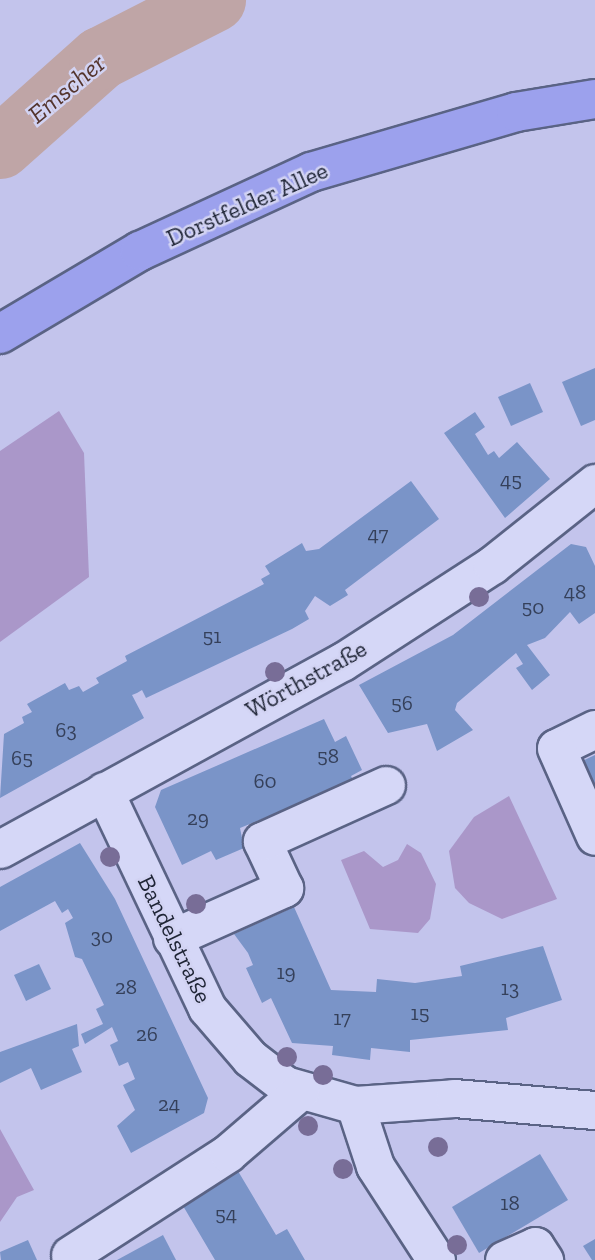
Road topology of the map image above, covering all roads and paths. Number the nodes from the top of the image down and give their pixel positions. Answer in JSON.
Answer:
{"nodes":[{"id":1,"x":595,"y":99,"type":"edge"},
{"id":2,"x":0,"y":334,"type":"edge"},
{"id":3,"x":594,"y":486,"type":"edge"},
{"id":4,"x":595,"y":729,"type":"edge"},
{"id":5,"x":386,"y":785,"type":"dead end"},
{"id":6,"x":104,"y":791,"type":"junction"},
{"id":7,"x":595,"y":836,"type":"edge"},
{"id":8,"x":0,"y":849,"type":"edge"},
{"id":9,"x":172,"y":939,"type":"junction"},
{"id":10,"x":300,"y":1091,"type":"junction"},
{"id":11,"x":355,"y":1105,"type":"junction"},
{"id":12,"x":595,"y":1110,"type":"edge"},
{"id":13,"x":70,"y":1255,"type":"dead end"},
{"id":14,"x":436,"y":1260,"type":"edge"},
{"id":15,"x":504,"y":1260,"type":"edge"},
{"id":16,"x":544,"y":1260,"type":"edge"}],
"edges":[{"from":1,"to":2,"type":"main road","name":"Dorstfelder Allee"},
{"from":3,"to":6,"type":"street","name":"Wörthstraße"},
{"from":4,"to":7,"type":"street"},
{"from":5,"to":9,"type":"street"},
{"from":6,"to":8,"type":"street","name":"Wörthstraße"},
{"from":6,"to":9,"type":"street","name":"Bandelstraße"},
{"from":9,"to":10,"type":"street","name":"Bandelstraße"},
{"from":10,"to":11,"type":"street","name":"Bandelstraße"},
{"from":10,"to":13,"type":"street"},
{"from":11,"to":12,"type":"street","name":"Bandelstraße"},
{"from":11,"to":14,"type":"street"},
{"from":15,"to":16,"type":"street"}]}
